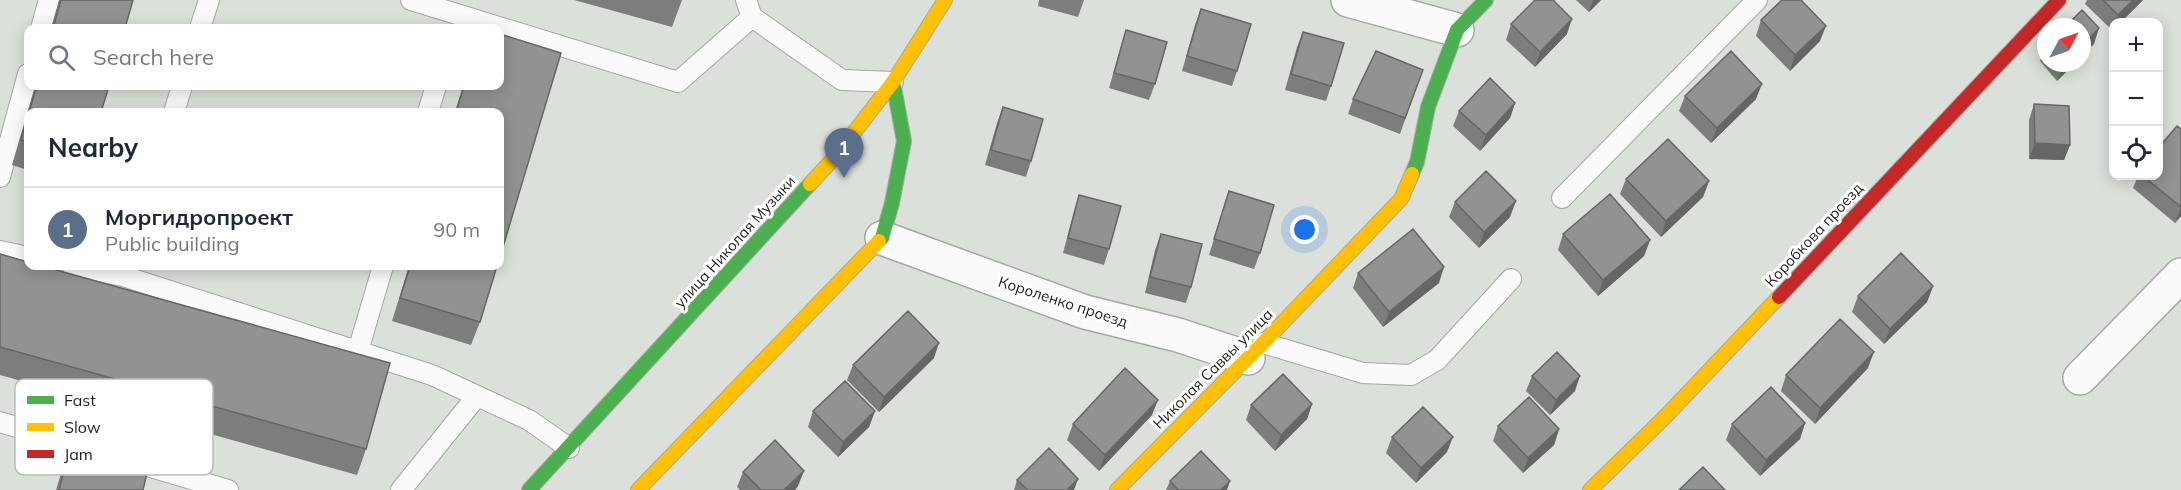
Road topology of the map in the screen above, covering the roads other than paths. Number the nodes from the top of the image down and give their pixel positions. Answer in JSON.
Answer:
{"nodes":[{"id":1,"x":49,"y":0,"type":"edge"},
{"id":2,"x":208,"y":0,"type":"edge"},
{"id":3,"x":411,"y":0,"type":"edge"},
{"id":4,"x":945,"y":0,"type":"edge"},
{"id":5,"x":1348,"y":0,"type":"edge"},
{"id":6,"x":1486,"y":0,"type":"edge"},
{"id":7,"x":1757,"y":0,"type":"edge"},
{"id":8,"x":2059,"y":0,"type":"edge"},
{"id":9,"x":749,"y":9,"type":"edge"},
{"id":10,"x":454,"y":21,"type":"edge"},
{"id":11,"x":42,"y":24,"type":"edge"},
{"id":12,"x":201,"y":24,"type":"edge"},
{"id":13,"x":1457,"y":30,"type":"junction"},
{"id":14,"x":504,"y":35,"type":"edge"},
{"id":15,"x":893,"y":82,"type":"junction"},
{"id":16,"x":24,"y":89,"type":"edge"},
{"id":17,"x":181,"y":90,"type":"edge"},
{"id":18,"x":435,"y":90,"type":"edge"},
{"id":19,"x":175,"y":108,"type":"edge"},
{"id":20,"x":429,"y":108,"type":"edge"},
{"id":21,"x":0,"y":177,"type":"edge"},
{"id":22,"x":1562,"y":198,"type":"dead end"},
{"id":23,"x":882,"y":238,"type":"junction"},
{"id":24,"x":0,"y":251,"type":"edge"},
{"id":25,"x":24,"y":256,"type":"edge"},
{"id":26,"x":382,"y":270,"type":"edge"},
{"id":27,"x":124,"y":271,"type":"edge"},
{"id":28,"x":2181,"y":275,"type":"edge"},
{"id":29,"x":1511,"y":279,"type":"dead end"},
{"id":30,"x":358,"y":351,"type":"junction"},
{"id":31,"x":1255,"y":351,"type":"junction"},
{"id":32,"x":2080,"y":378,"type":"dead end"},
{"id":33,"x":477,"y":396,"type":"junction"},
{"id":34,"x":0,"y":422,"type":"edge"},
{"id":35,"x":15,"y":427,"type":"edge"},
{"id":36,"x":569,"y":448,"type":"junction"},
{"id":37,"x":157,"y":475,"type":"edge"},
{"id":38,"x":184,"y":484,"type":"edge"},
{"id":39,"x":228,"y":490,"type":"edge"},
{"id":40,"x":401,"y":490,"type":"edge"},
{"id":41,"x":529,"y":490,"type":"edge"},
{"id":42,"x":638,"y":490,"type":"edge"},
{"id":43,"x":1117,"y":490,"type":"edge"},
{"id":44,"x":1590,"y":490,"type":"edge"}],
"edges":[{"from":1,"to":11,"type":"lane"},
{"from":2,"to":12,"type":"lane"},
{"from":3,"to":10,"type":"lane"},
{"from":4,"to":15,"type":"street","name":"улица Николая Музыки"},
{"from":5,"to":13,"type":"street"},
{"from":6,"to":13,"type":"street"},
{"from":7,"to":22,"type":"lane"},
{"from":8,"to":44,"type":"street","name":"Коробкова проезд"},
{"from":9,"to":14,"type":"lane"},
{"from":9,"to":15,"type":"lane"},
{"from":13,"to":31,"type":"street","name":"Николая Саввы улица"},
{"from":15,"to":23,"type":"street"},
{"from":15,"to":36,"type":"street","name":"улица Николая Музыки"},
{"from":16,"to":21,"type":"lane"},
{"from":17,"to":19,"type":"lane"},
{"from":18,"to":20,"type":"lane"},
{"from":23,"to":31,"type":"street","name":"Короленко проезд"},
{"from":23,"to":42,"type":"street"},
{"from":24,"to":25,"type":"lane"},
{"from":26,"to":30,"type":"lane"},
{"from":27,"to":30,"type":"lane"},
{"from":28,"to":32,"type":"street"},
{"from":29,"to":31,"type":"lane"},
{"from":30,"to":33,"type":"lane"},
{"from":31,"to":43,"type":"street","name":"Николая Саввы улица"},
{"from":33,"to":36,"type":"lane"},
{"from":33,"to":40,"type":"lane"},
{"from":34,"to":35,"type":"lane"},
{"from":36,"to":41,"type":"street","name":"улица Николая Музыки"},
{"from":37,"to":38,"type":"lane"},
{"from":38,"to":39,"type":"lane"}]}
